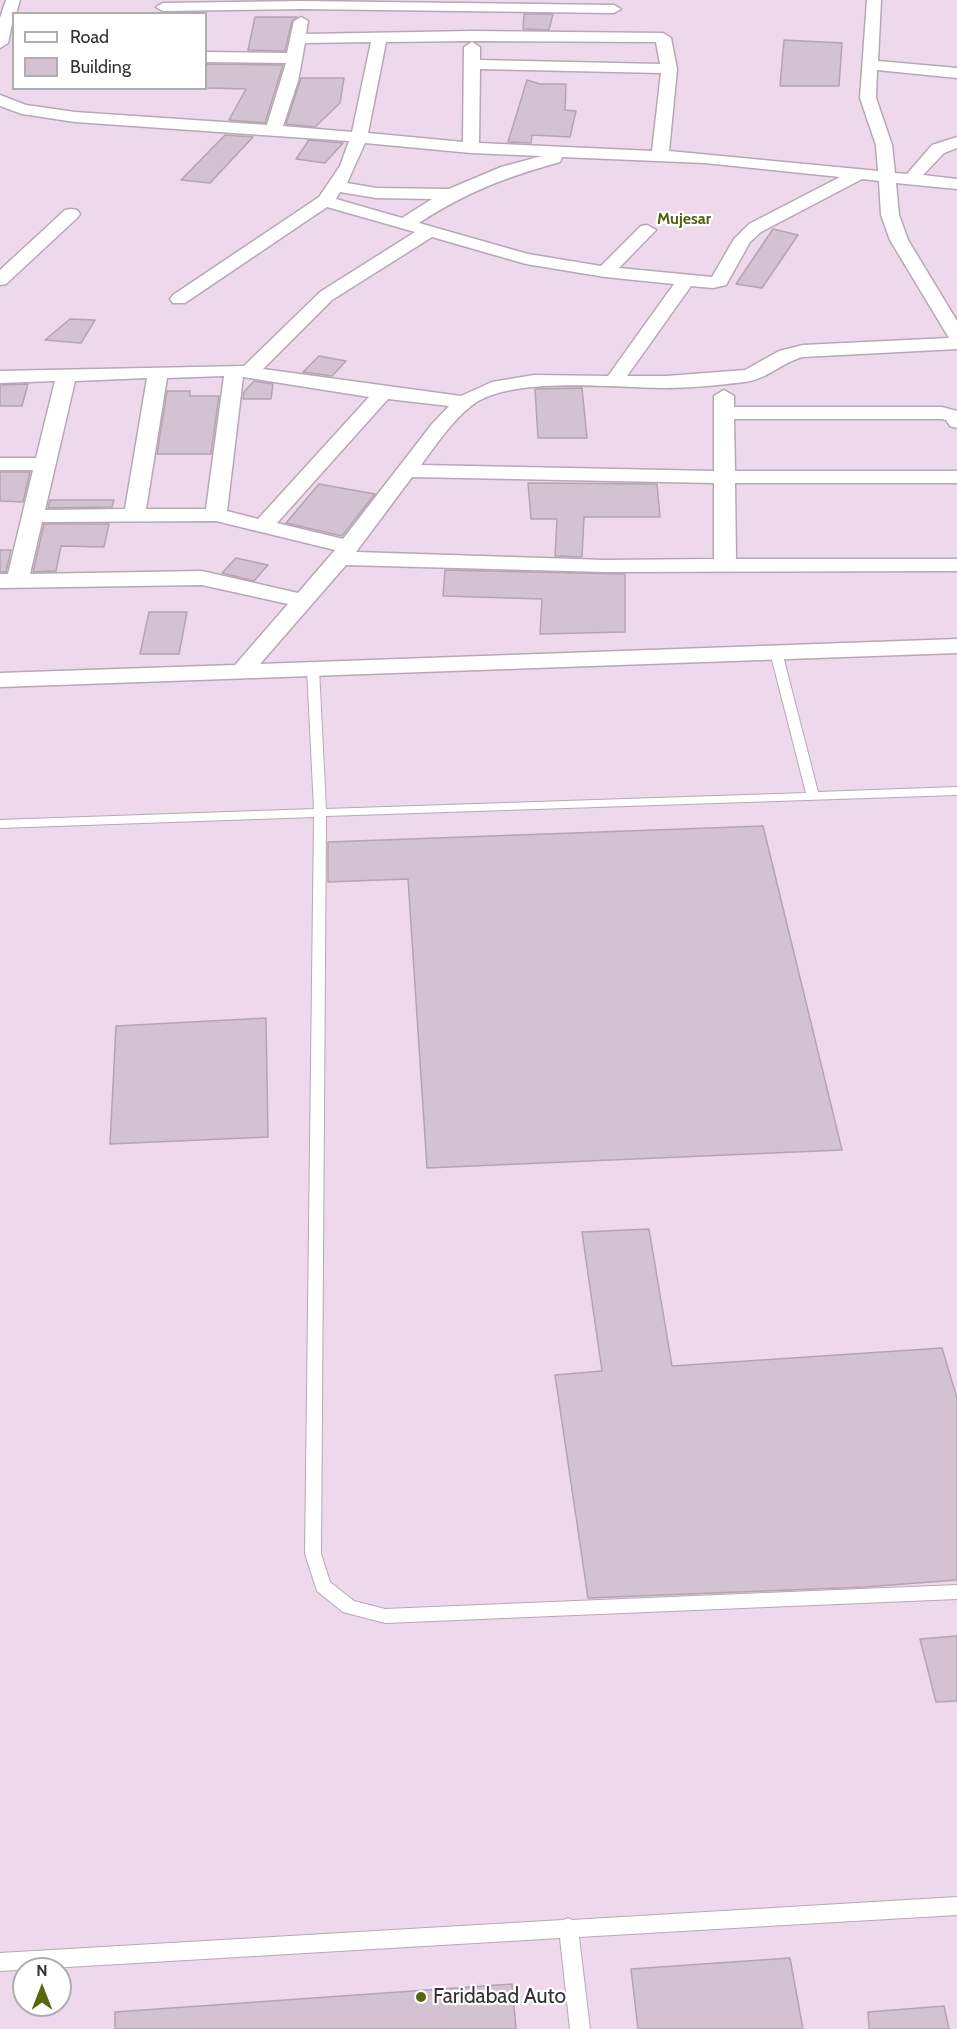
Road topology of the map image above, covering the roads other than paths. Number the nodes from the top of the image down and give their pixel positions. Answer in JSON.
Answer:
{"nodes":[{"id":1,"x":13,"y":0,"type":"edge"},
{"id":2,"x":874,"y":0,"type":"edge"},
{"id":3,"x":303,"y":3,"type":"edge"},
{"id":4,"x":475,"y":4,"type":"edge"},
{"id":5,"x":163,"y":7,"type":"dead end"},
{"id":6,"x":614,"y":9,"type":"dead end"},
{"id":7,"x":297,"y":29,"type":"junction"},
{"id":8,"x":472,"y":36,"type":"junction"},
{"id":9,"x":380,"y":38,"type":"junction"},
{"id":10,"x":0,"y":43,"type":"edge"},
{"id":11,"x":207,"y":57,"type":"edge"},
{"id":12,"x":296,"y":58,"type":"junction"},
{"id":13,"x":473,"y":64,"type":"junction"},
{"id":14,"x":868,"y":65,"type":"junction"},
{"id":15,"x":669,"y":69,"type":"junction"},
{"id":16,"x":957,"y":73,"type":"edge"},
{"id":17,"x":0,"y":100,"type":"edge"},
{"id":18,"x":274,"y":130,"type":"junction"},
{"id":19,"x":358,"y":137,"type":"junction"},
{"id":20,"x":957,"y":142,"type":"edge"},
{"id":21,"x":471,"y":148,"type":"junction"},
{"id":22,"x":582,"y":151,"type":"junction"},
{"id":23,"x":660,"y":155,"type":"junction"},
{"id":24,"x":859,"y":174,"type":"junction"},
{"id":25,"x":888,"y":177,"type":"junction"},
{"id":26,"x":912,"y":178,"type":"junction"},
{"id":27,"x":957,"y":184,"type":"edge"},
{"id":28,"x":338,"y":187,"type":"junction"},
{"id":29,"x":451,"y":194,"type":"junction"},
{"id":30,"x":326,"y":201,"type":"junction"},
{"id":31,"x":71,"y":214,"type":"dead end"},
{"id":32,"x":406,"y":223,"type":"junction"},
{"id":33,"x":431,"y":230,"type":"junction"},
{"id":34,"x":647,"y":230,"type":"dead end"},
{"id":35,"x":605,"y":273,"type":"junction"},
{"id":36,"x":0,"y":280,"type":"edge"},
{"id":37,"x":686,"y":280,"type":"junction"},
{"id":38,"x":179,"y":299,"type":"dead end"},
{"id":39,"x":957,"y":336,"type":"edge"},
{"id":40,"x":957,"y":343,"type":"edge"},
{"id":41,"x":241,"y":371,"type":"junction"},
{"id":42,"x":158,"y":373,"type":"junction"},
{"id":43,"x":66,"y":376,"type":"junction"},
{"id":44,"x":0,"y":377,"type":"edge"},
{"id":45,"x":726,"y":378,"type":"junction"},
{"id":46,"x":614,"y":381,"type":"junction"},
{"id":47,"x":383,"y":393,"type":"junction"},
{"id":48,"x":464,"y":402,"type":"junction"},
{"id":49,"x":723,"y":413,"type":"junction"},
{"id":50,"x":957,"y":422,"type":"edge"},
{"id":51,"x":0,"y":464,"type":"edge"},
{"id":52,"x":45,"y":464,"type":"junction"},
{"id":53,"x":408,"y":471,"type":"junction"},
{"id":54,"x":726,"y":477,"type":"junction"},
{"id":55,"x":957,"y":477,"type":"edge"},
{"id":56,"x":135,"y":515,"type":"junction"},
{"id":57,"x":216,"y":515,"type":"junction"},
{"id":58,"x":33,"y":516,"type":"junction"},
{"id":59,"x":263,"y":526,"type":"junction"},
{"id":60,"x":345,"y":553,"type":"junction"},
{"id":61,"x":957,"y":565,"type":"edge"},
{"id":62,"x":725,"y":566,"type":"junction"},
{"id":63,"x":8,"y":581,"type":"edge"},
{"id":64,"x":305,"y":601,"type":"junction"},
{"id":65,"x":957,"y":646,"type":"edge"},
{"id":66,"x":776,"y":652,"type":"junction"},
{"id":67,"x":313,"y":669,"type":"junction"},
{"id":68,"x":242,"y":671,"type":"junction"},
{"id":69,"x":0,"y":680,"type":"edge"},
{"id":70,"x":957,"y":791,"type":"edge"},
{"id":71,"x":813,"y":796,"type":"junction"},
{"id":72,"x":320,"y":813,"type":"junction"},
{"id":73,"x":0,"y":824,"type":"edge"},
{"id":74,"x":957,"y":1592,"type":"edge"},
{"id":75,"x":957,"y":1906,"type":"edge"},
{"id":76,"x":568,"y":1928,"type":"junction"},
{"id":77,"x":0,"y":1962,"type":"edge"},
{"id":78,"x":580,"y":2029,"type":"edge"}],
"edges":[{"from":1,"to":10,"type":"street"},
{"from":2,"to":14,"type":"street"},
{"from":3,"to":4,"type":"street"},
{"from":3,"to":5,"type":"street"},
{"from":3,"to":7,"type":"street"},
{"from":4,"to":6,"type":"street"},
{"from":4,"to":8,"type":"street"},
{"from":7,"to":9,"type":"street"},
{"from":7,"to":12,"type":"street"},
{"from":8,"to":9,"type":"street"},
{"from":8,"to":13,"type":"street"},
{"from":8,"to":15,"type":"street"},
{"from":9,"to":19,"type":"street"},
{"from":11,"to":12,"type":"street"},
{"from":12,"to":18,"type":"street"},
{"from":13,"to":15,"type":"street"},
{"from":13,"to":21,"type":"street"},
{"from":14,"to":16,"type":"street"},
{"from":14,"to":25,"type":"street"},
{"from":15,"to":23,"type":"street"},
{"from":17,"to":18,"type":"street"},
{"from":18,"to":19,"type":"street"},
{"from":19,"to":21,"type":"street"},
{"from":19,"to":28,"type":"street"},
{"from":20,"to":26,"type":"street"},
{"from":21,"to":22,"type":"street"},
{"from":22,"to":23,"type":"street"},
{"from":22,"to":29,"type":"street"},
{"from":23,"to":24,"type":"street"},
{"from":24,"to":25,"type":"street"},
{"from":24,"to":37,"type":"street"},
{"from":25,"to":26,"type":"street"},
{"from":25,"to":39,"type":"street"},
{"from":26,"to":27,"type":"street"},
{"from":28,"to":29,"type":"street"},
{"from":28,"to":30,"type":"street"},
{"from":29,"to":32,"type":"street"},
{"from":30,"to":32,"type":"street"},
{"from":30,"to":38,"type":"street"},
{"from":31,"to":36,"type":"street"},
{"from":32,"to":33,"type":"street"},
{"from":33,"to":35,"type":"street"},
{"from":33,"to":41,"type":"street"},
{"from":34,"to":35,"type":"street"},
{"from":35,"to":37,"type":"street"},
{"from":37,"to":46,"type":"street"},
{"from":40,"to":45,"type":"street"},
{"from":41,"to":42,"type":"street"},
{"from":41,"to":47,"type":"street"},
{"from":41,"to":57,"type":"street"},
{"from":42,"to":43,"type":"street"},
{"from":42,"to":56,"type":"street"},
{"from":43,"to":44,"type":"street"},
{"from":43,"to":52,"type":"street"},
{"from":45,"to":46,"type":"street"},
{"from":45,"to":49,"type":"street"},
{"from":46,"to":48,"type":"street"},
{"from":47,"to":48,"type":"street"},
{"from":47,"to":59,"type":"street"},
{"from":48,"to":53,"type":"street"},
{"from":49,"to":50,"type":"street"},
{"from":49,"to":54,"type":"street"},
{"from":51,"to":52,"type":"street"},
{"from":52,"to":58,"type":"street"},
{"from":53,"to":54,"type":"street"},
{"from":53,"to":60,"type":"street"},
{"from":54,"to":55,"type":"street"},
{"from":54,"to":62,"type":"street"},
{"from":56,"to":57,"type":"street"},
{"from":56,"to":58,"type":"street"},
{"from":57,"to":59,"type":"street"},
{"from":58,"to":63,"type":"street"},
{"from":59,"to":60,"type":"street"},
{"from":60,"to":62,"type":"street"},
{"from":60,"to":64,"type":"street"},
{"from":61,"to":62,"type":"street"},
{"from":63,"to":64,"type":"street"},
{"from":64,"to":68,"type":"street"},
{"from":65,"to":66,"type":"street"},
{"from":66,"to":67,"type":"street"},
{"from":66,"to":71,"type":"lane"},
{"from":67,"to":68,"type":"street"},
{"from":67,"to":72,"type":"lane"},
{"from":68,"to":69,"type":"street"},
{"from":70,"to":71,"type":"lane"},
{"from":71,"to":72,"type":"lane"},
{"from":72,"to":73,"type":"lane"},
{"from":72,"to":74,"type":"lane"},
{"from":75,"to":76,"type":"lane"},
{"from":76,"to":77,"type":"lane"},
{"from":76,"to":78,"type":"lane"}]}
